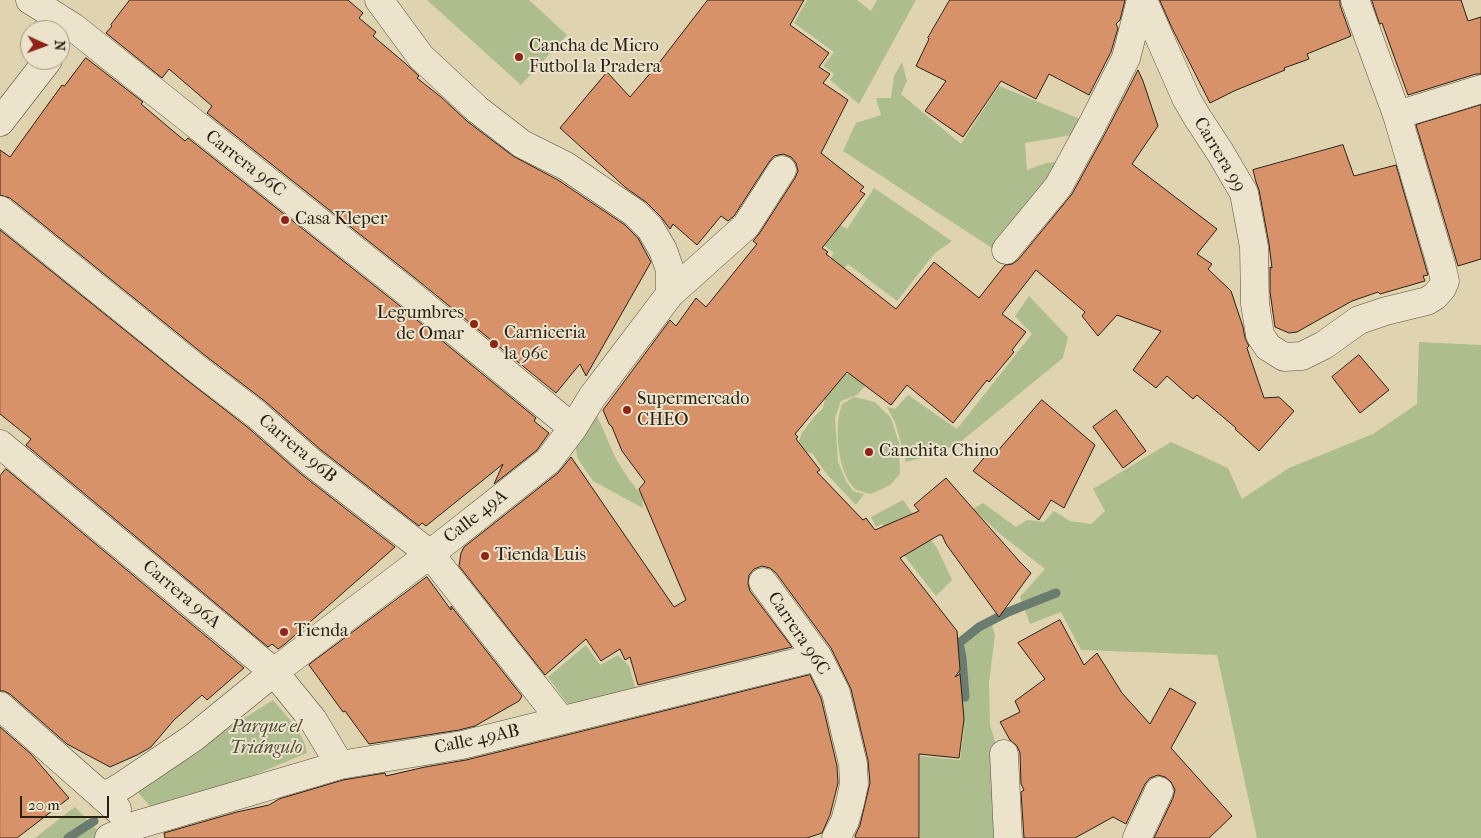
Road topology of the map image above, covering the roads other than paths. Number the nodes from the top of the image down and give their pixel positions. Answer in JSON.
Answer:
{"nodes":[{"id":1,"x":30,"y":0,"type":"edge"},
{"id":2,"x":364,"y":0,"type":"edge"},
{"id":3,"x":1142,"y":0,"type":"edge"},
{"id":4,"x":1355,"y":0,"type":"edge"},
{"id":5,"x":386,"y":10,"type":"edge"},
{"id":6,"x":51,"y":20,"type":"edge"},
{"id":7,"x":70,"y":38,"type":"edge"},
{"id":8,"x":40,"y":70,"type":"edge"},
{"id":9,"x":1481,"y":89,"type":"edge"},
{"id":10,"x":1397,"y":116,"type":"junction"},
{"id":11,"x":0,"y":122,"type":"edge"},
{"id":12,"x":782,"y":170,"type":"dead end"},
{"id":13,"x":0,"y":210,"type":"edge"},
{"id":14,"x":1006,"y":250,"type":"dead end"},
{"id":15,"x":670,"y":294,"type":"junction"},
{"id":16,"x":573,"y":428,"type":"junction"},
{"id":17,"x":0,"y":444,"type":"edge"},
{"id":18,"x":430,"y":554,"type":"junction"},
{"id":19,"x":763,"y":582,"type":"dead end"},
{"id":20,"x":818,"y":657,"type":"junction"},
{"id":21,"x":274,"y":672,"type":"junction"},
{"id":22,"x":0,"y":706,"type":"edge"},
{"id":23,"x":561,"y":720,"type":"junction"},
{"id":24,"x":1004,"y":754,"type":"dead end"},
{"id":25,"x":340,"y":765,"type":"junction"},
{"id":26,"x":1159,"y":791,"type":"dead end"},
{"id":27,"x":103,"y":797,"type":"junction"},
{"id":28,"x":143,"y":831,"type":"edge"},
{"id":29,"x":109,"y":838,"type":"edge"},
{"id":30,"x":836,"y":838,"type":"edge"},
{"id":31,"x":1008,"y":838,"type":"edge"},
{"id":32,"x":1137,"y":838,"type":"edge"}],
"edges":[{"from":1,"to":6,"type":"street","name":"Carrera 96C"},
{"from":2,"to":5,"type":"street"},
{"from":3,"to":10,"type":"street","name":"Carrera 99"},
{"from":3,"to":14,"type":"street"},
{"from":4,"to":10,"type":"street"},
{"from":5,"to":15,"type":"street"},
{"from":7,"to":16,"type":"street","name":"Carrera 96C"},
{"from":8,"to":11,"type":"street"},
{"from":9,"to":10,"type":"street"},
{"from":12,"to":15,"type":"street","name":"Calle 49A"},
{"from":13,"to":18,"type":"street","name":"Carrera 96B"},
{"from":15,"to":16,"type":"street","name":"Calle 49A"},
{"from":16,"to":18,"type":"street","name":"Calle 49A"},
{"from":17,"to":21,"type":"street","name":"Carrera 96A"},
{"from":18,"to":21,"type":"street","name":"Calle 49A"},
{"from":18,"to":23,"type":"street","name":"Carrera 96B"},
{"from":19,"to":20,"type":"street","name":"Carrera 96C"},
{"from":20,"to":23,"type":"street","name":"Calle 49AB"},
{"from":20,"to":30,"type":"street","name":"Carrera 96C"},
{"from":21,"to":25,"type":"street","name":"Carrera 96A"},
{"from":21,"to":27,"type":"street","name":"Calle 49A"},
{"from":22,"to":27,"type":"street"},
{"from":23,"to":25,"type":"street","name":"Calle 49AB"},
{"from":24,"to":31,"type":"street"},
{"from":25,"to":28,"type":"street","name":"Calle 49AB"},
{"from":26,"to":32,"type":"street"},
{"from":27,"to":28,"type":"street"},
{"from":28,"to":29,"type":"street","name":"Calle 49AB"}]}
